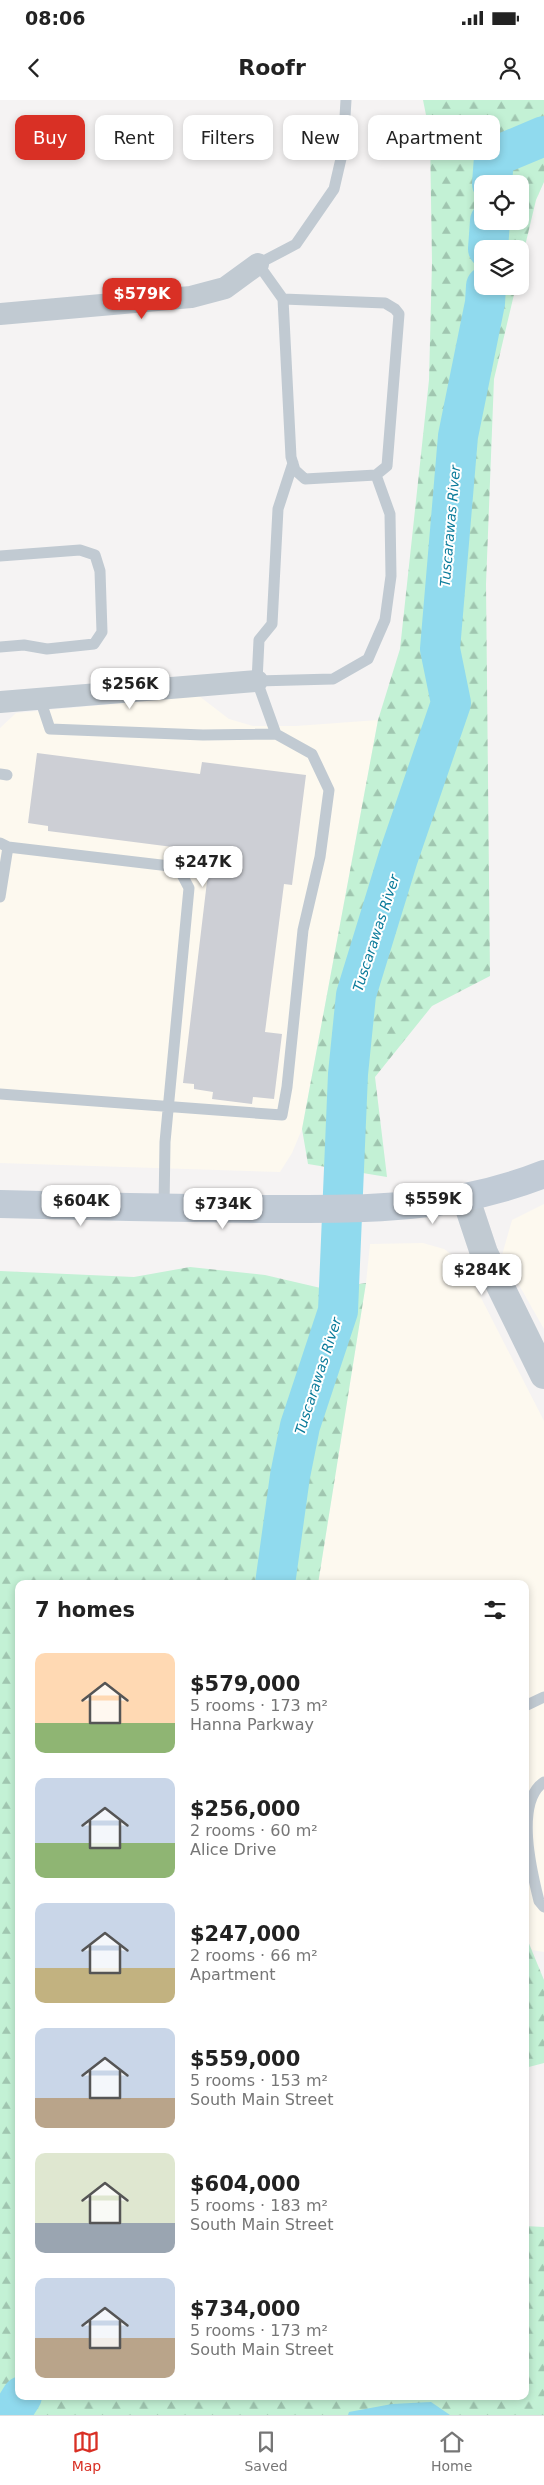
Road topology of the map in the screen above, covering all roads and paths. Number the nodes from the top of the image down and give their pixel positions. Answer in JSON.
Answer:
{"nodes":[{"id":1,"x":346,"y":100,"type":"edge"},
{"id":2,"x":258,"y":264,"type":"junction"},
{"id":3,"x":283,"y":299,"type":"junction"},
{"id":4,"x":0,"y":314,"type":"edge"},
{"id":5,"x":293,"y":463,"type":"junction"},
{"id":6,"x":376,"y":474,"type":"junction"},
{"id":7,"x":0,"y":556,"type":"edge"},
{"id":8,"x":0,"y":647,"type":"edge"},
{"id":9,"x":257,"y":681,"type":"junction"},
{"id":10,"x":40,"y":699,"type":"junction"},
{"id":11,"x":0,"y":702,"type":"edge"},
{"id":12,"x":276,"y":734,"type":"junction"},
{"id":13,"x":4,"y":845,"type":"edge"},
{"id":14,"x":0,"y":897,"type":"edge"},
{"id":15,"x":0,"y":1094,"type":"edge"},
{"id":16,"x":168,"y":1106,"type":"junction"},
{"id":17,"x":544,"y":1174,"type":"edge"},
{"id":18,"x":466,"y":1199,"type":"junction"},
{"id":19,"x":0,"y":1204,"type":"edge"},
{"id":20,"x":164,"y":1208,"type":"junction"},
{"id":21,"x":544,"y":1375,"type":"edge"},
{"id":22,"x":544,"y":1697,"type":"edge"},
{"id":23,"x":529,"y":1704,"type":"edge"},
{"id":24,"x":544,"y":1782,"type":"edge"},
{"id":25,"x":529,"y":1809,"type":"edge"},
{"id":26,"x":529,"y":1863,"type":"edge"},
{"id":27,"x":544,"y":1907,"type":"edge"}],
"edges":[{"from":1,"to":2,"type":"lane"},
{"from":2,"to":3,"type":"lane"},
{"from":2,"to":4,"type":"street"},
{"from":3,"to":5,"type":"lane"},
{"from":3,"to":6,"type":"lane"},
{"from":5,"to":6,"type":"lane"},
{"from":5,"to":9,"type":"lane"},
{"from":6,"to":9,"type":"lane"},
{"from":7,"to":8,"type":"lane"},
{"from":9,"to":10,"type":"street"},
{"from":9,"to":12,"type":"lane"},
{"from":10,"to":11,"type":"street"},
{"from":10,"to":12,"type":"lane"},
{"from":12,"to":16,"type":"lane"},
{"from":13,"to":14,"type":"lane"},
{"from":13,"to":16,"type":"lane"},
{"from":15,"to":16,"type":"lane"},
{"from":16,"to":20,"type":"lane"},
{"from":17,"to":18,"type":"main road"},
{"from":18,"to":20,"type":"main road"},
{"from":18,"to":21,"type":"street"},
{"from":19,"to":20,"type":"main road"},
{"from":22,"to":23,"type":"lane"},
{"from":24,"to":25,"type":"lane"},
{"from":26,"to":27,"type":"lane"}]}
